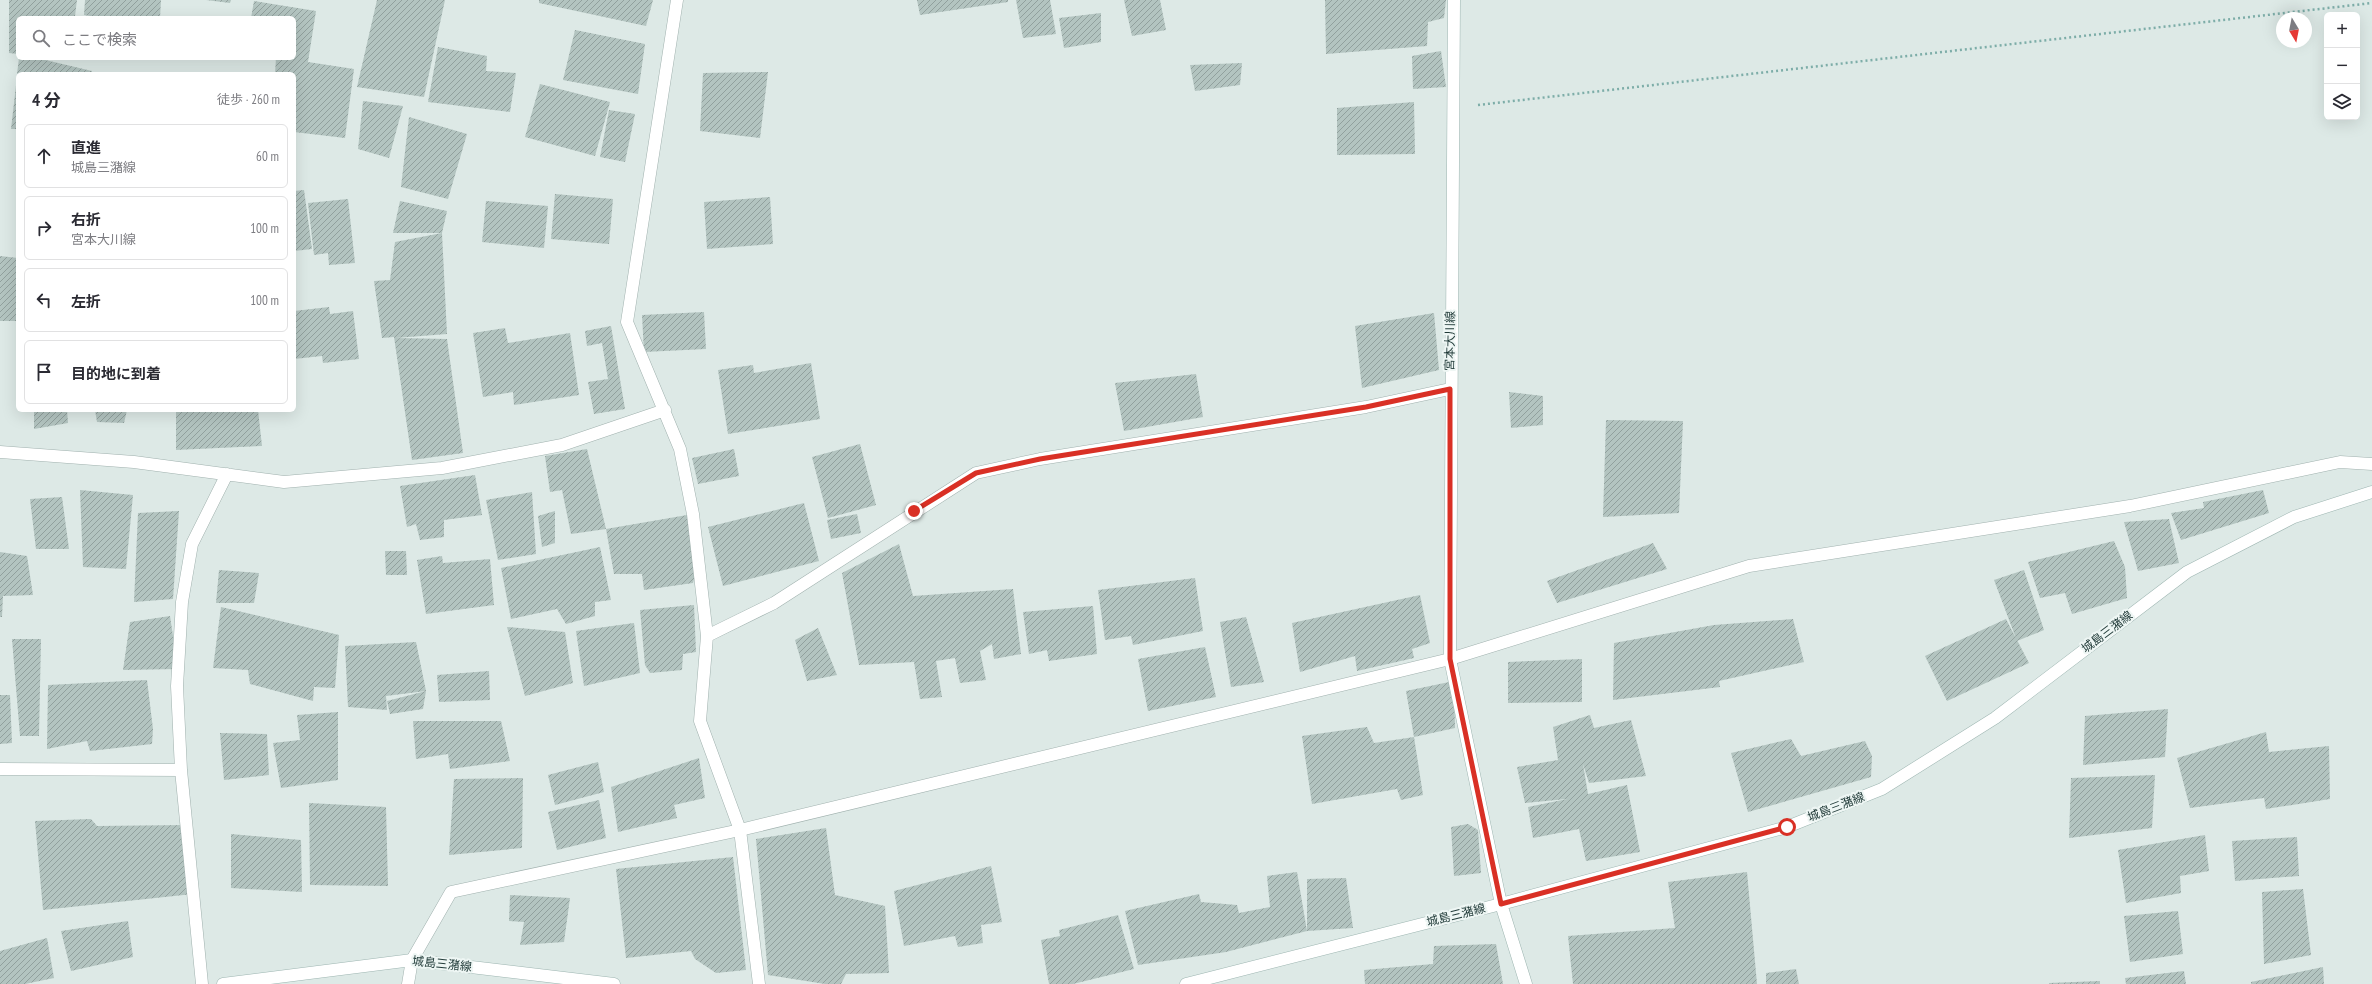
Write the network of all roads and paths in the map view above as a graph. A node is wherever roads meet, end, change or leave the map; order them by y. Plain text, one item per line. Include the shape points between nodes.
1 (677, 0) edge
2 (1454, 0) edge
3 (2372, 3) edge
4 (1454, 108) junction
5 (1450, 389) junction
6 (665, 410) junction
7 (0, 452) edge
8 (2372, 464) edge
9 (227, 474) junction
10 (2372, 492) edge
11 (707, 636) junction
12 (1450, 659) junction
13 (0, 769) edge
14 (181, 770) junction
15 (740, 830) junction
16 (1501, 904) junction
17 (412, 960) junction
18 (202, 984) edge
19 (223, 984) edge
20 (408, 984) edge
21 (614, 984) edge
22 (759, 984) edge
23 (1186, 984) edge
24 (1526, 984) edge

1 - 6 street via 627,322
2 - 4 street, 宮本大川線
3 - 4 path
4 - 5 street, 宮本大川線
5 - 11 street via 1366,407 1040,459 976,473 774,603
5 - 12 street, 宮本大川線
6 - 9 street via 562,446 442,468 284,482
6 - 11 street via 680,449 693,514
7 - 9 street via 134,462
8 - 12 street via 2340,462 2130,506 1749,566
9 - 14 street via 192,544 182,602 176,686
10 - 16 street, 城島三潴線 via 2294,517 2187,572 1995,718 1882,789 1787,827
11 - 15 street via 700,721
12 - 15 street
12 - 16 street, 宮本大川線
13 - 14 street
14 - 18 street
15 - 17 street via 451,892
15 - 22 street
16 - 23 street, 城島三潴線
16 - 24 street, 宮本大川線
17 - 19 street, 城島三潴線
17 - 20 street
17 - 21 street, 城島三潴線

